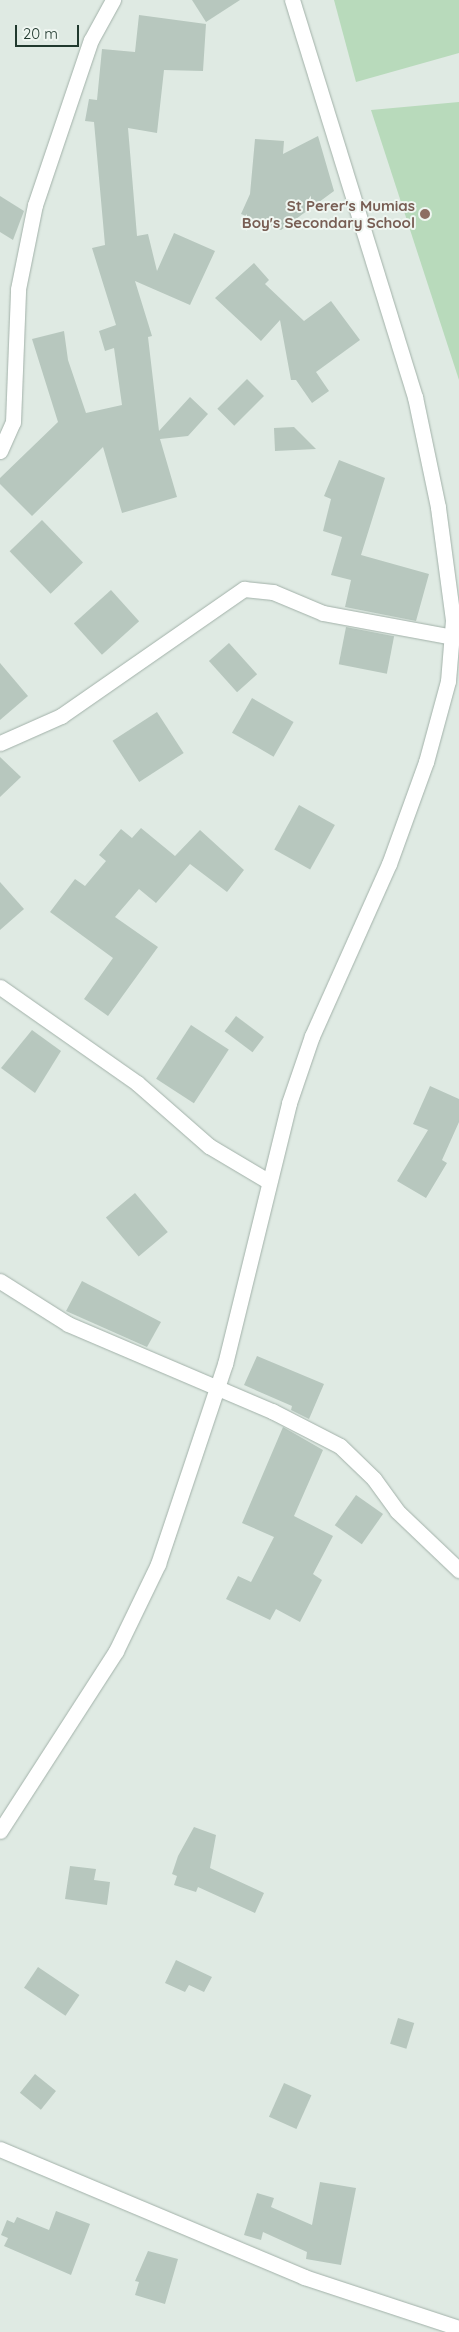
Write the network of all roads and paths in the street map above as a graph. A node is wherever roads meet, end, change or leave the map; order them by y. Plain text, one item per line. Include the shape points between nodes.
1 (113, 0) edge
2 (292, 0) edge
3 (0, 451) edge
4 (452, 637) junction
5 (453, 681) edge
6 (0, 743) edge
7 (0, 987) edge
8 (268, 1181) junction
9 (0, 1282) edge
10 (218, 1386) junction
11 (459, 1570) edge
12 (0, 1831) edge
13 (0, 2149) edge
14 (459, 2328) edge

1 - 3 street via 91,40 35,205 18,289 14,422
2 - 4 street via 415,397 438,507
4 - 5 street
4 - 6 street via 323,613 273,592 244,589 67,712
5 - 8 street via 389,864 312,1036
7 - 8 street via 137,1083 209,1146
8 - 10 street
9 - 10 street via 68,1324 149,1362
10 - 11 street via 340,1446 374,1479 397,1511
10 - 12 street via 194,1467 133,1621
13 - 14 street via 304,2277

